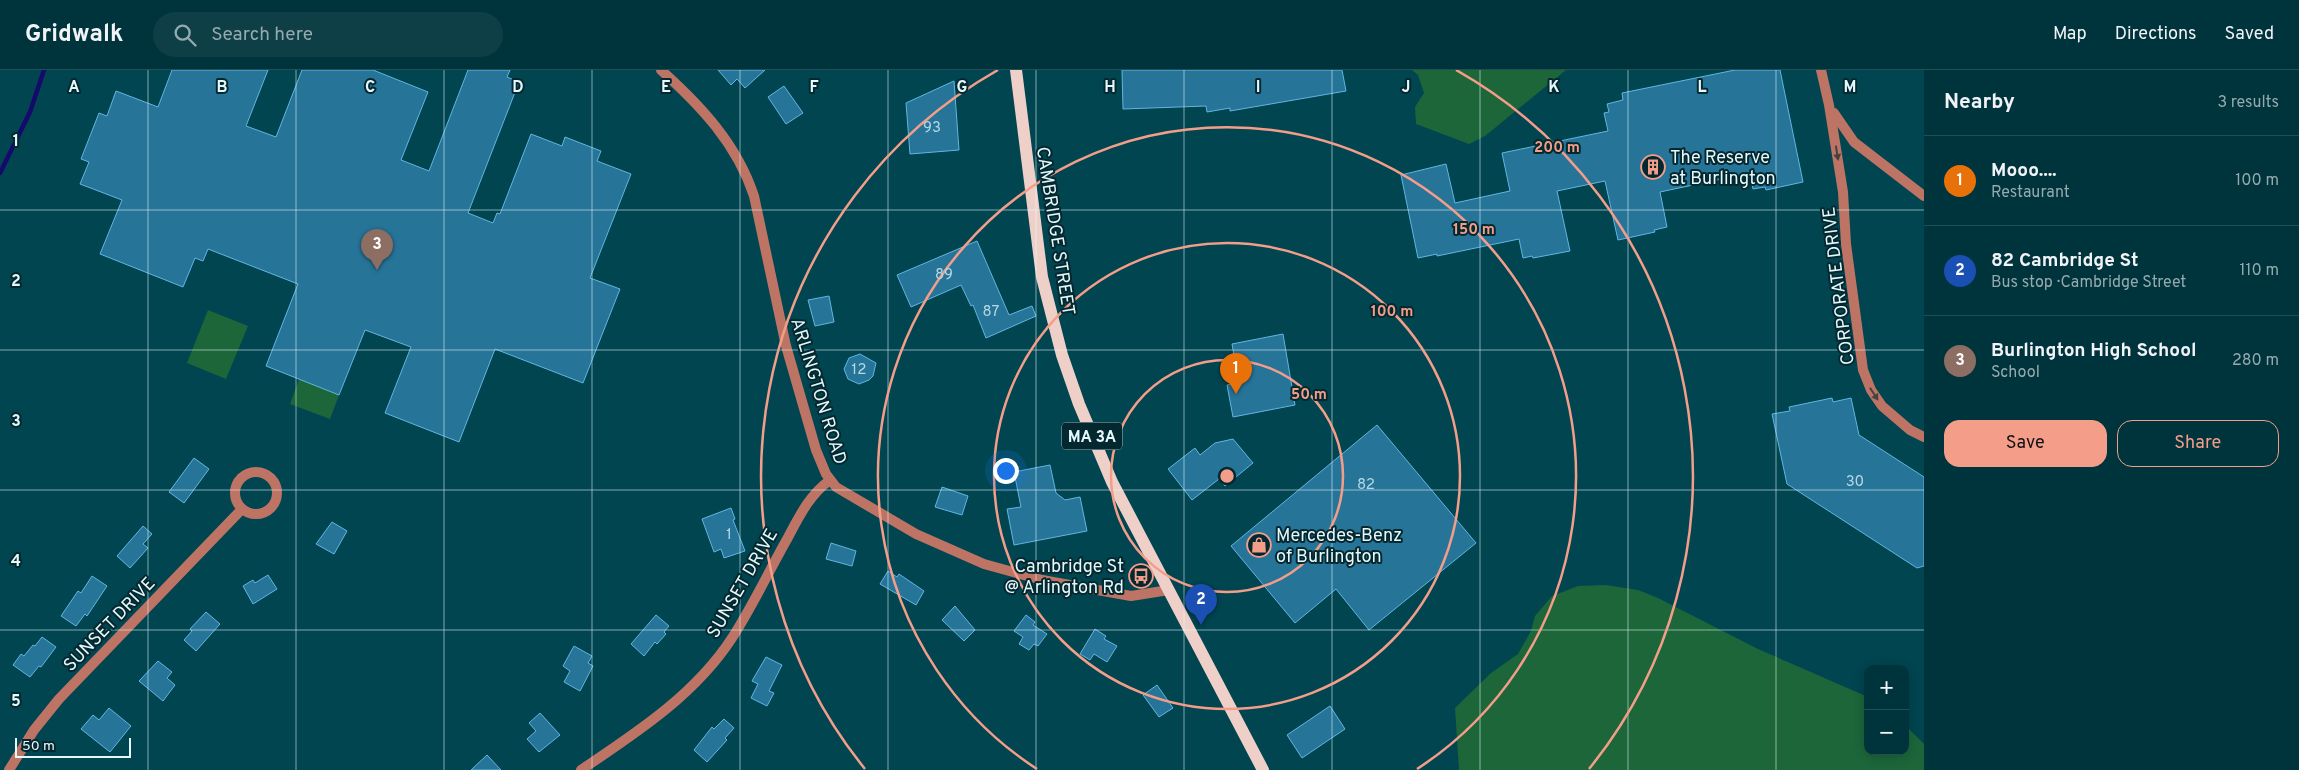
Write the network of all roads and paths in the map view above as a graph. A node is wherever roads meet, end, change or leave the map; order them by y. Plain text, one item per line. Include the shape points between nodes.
1 (661, 70) edge
2 (1016, 70) edge
3 (1821, 70) edge
4 (1829, 105) junction
5 (1924, 196) edge
6 (1924, 437) edge
7 (830, 480) junction
8 (242, 509) junction
9 (1169, 590) junction
10 (9, 770) edge
11 (581, 770) edge
12 (1263, 770) edge

1 - 7 street, ARLINGTON ROAD via 690,96 721,133 738,156 749,180 786,346 816,450
2 - 9 main road, CAMBRIDGE STREET / MA 3A via 1041,269 1062,355 1078,404 1108,474
3 - 4 street, CORPORATE DRIVE
4 - 5 street, CORPORATE DRIVE via 1854,142
4 -> 6 street, CORPORATE DRIVE via 1843,192 1846,244 1863,370 1882,406 1910,430
7 - 9 street, ARLINGTON ROAD via 842,491 916,534 984,564 1042,580 1128,596
7 - 11 street, SUNSET DRIVE via 820,487 804,508 737,630 714,662 662,713
8 - 8 street via 255,514 272,508 277,490 271,478 255,473 243,478 236,493
8 - 10 street, SUNSET DRIVE via 59,699 34,730
9 - 12 main road, CAMBRIDGE STREET / MA 3A

